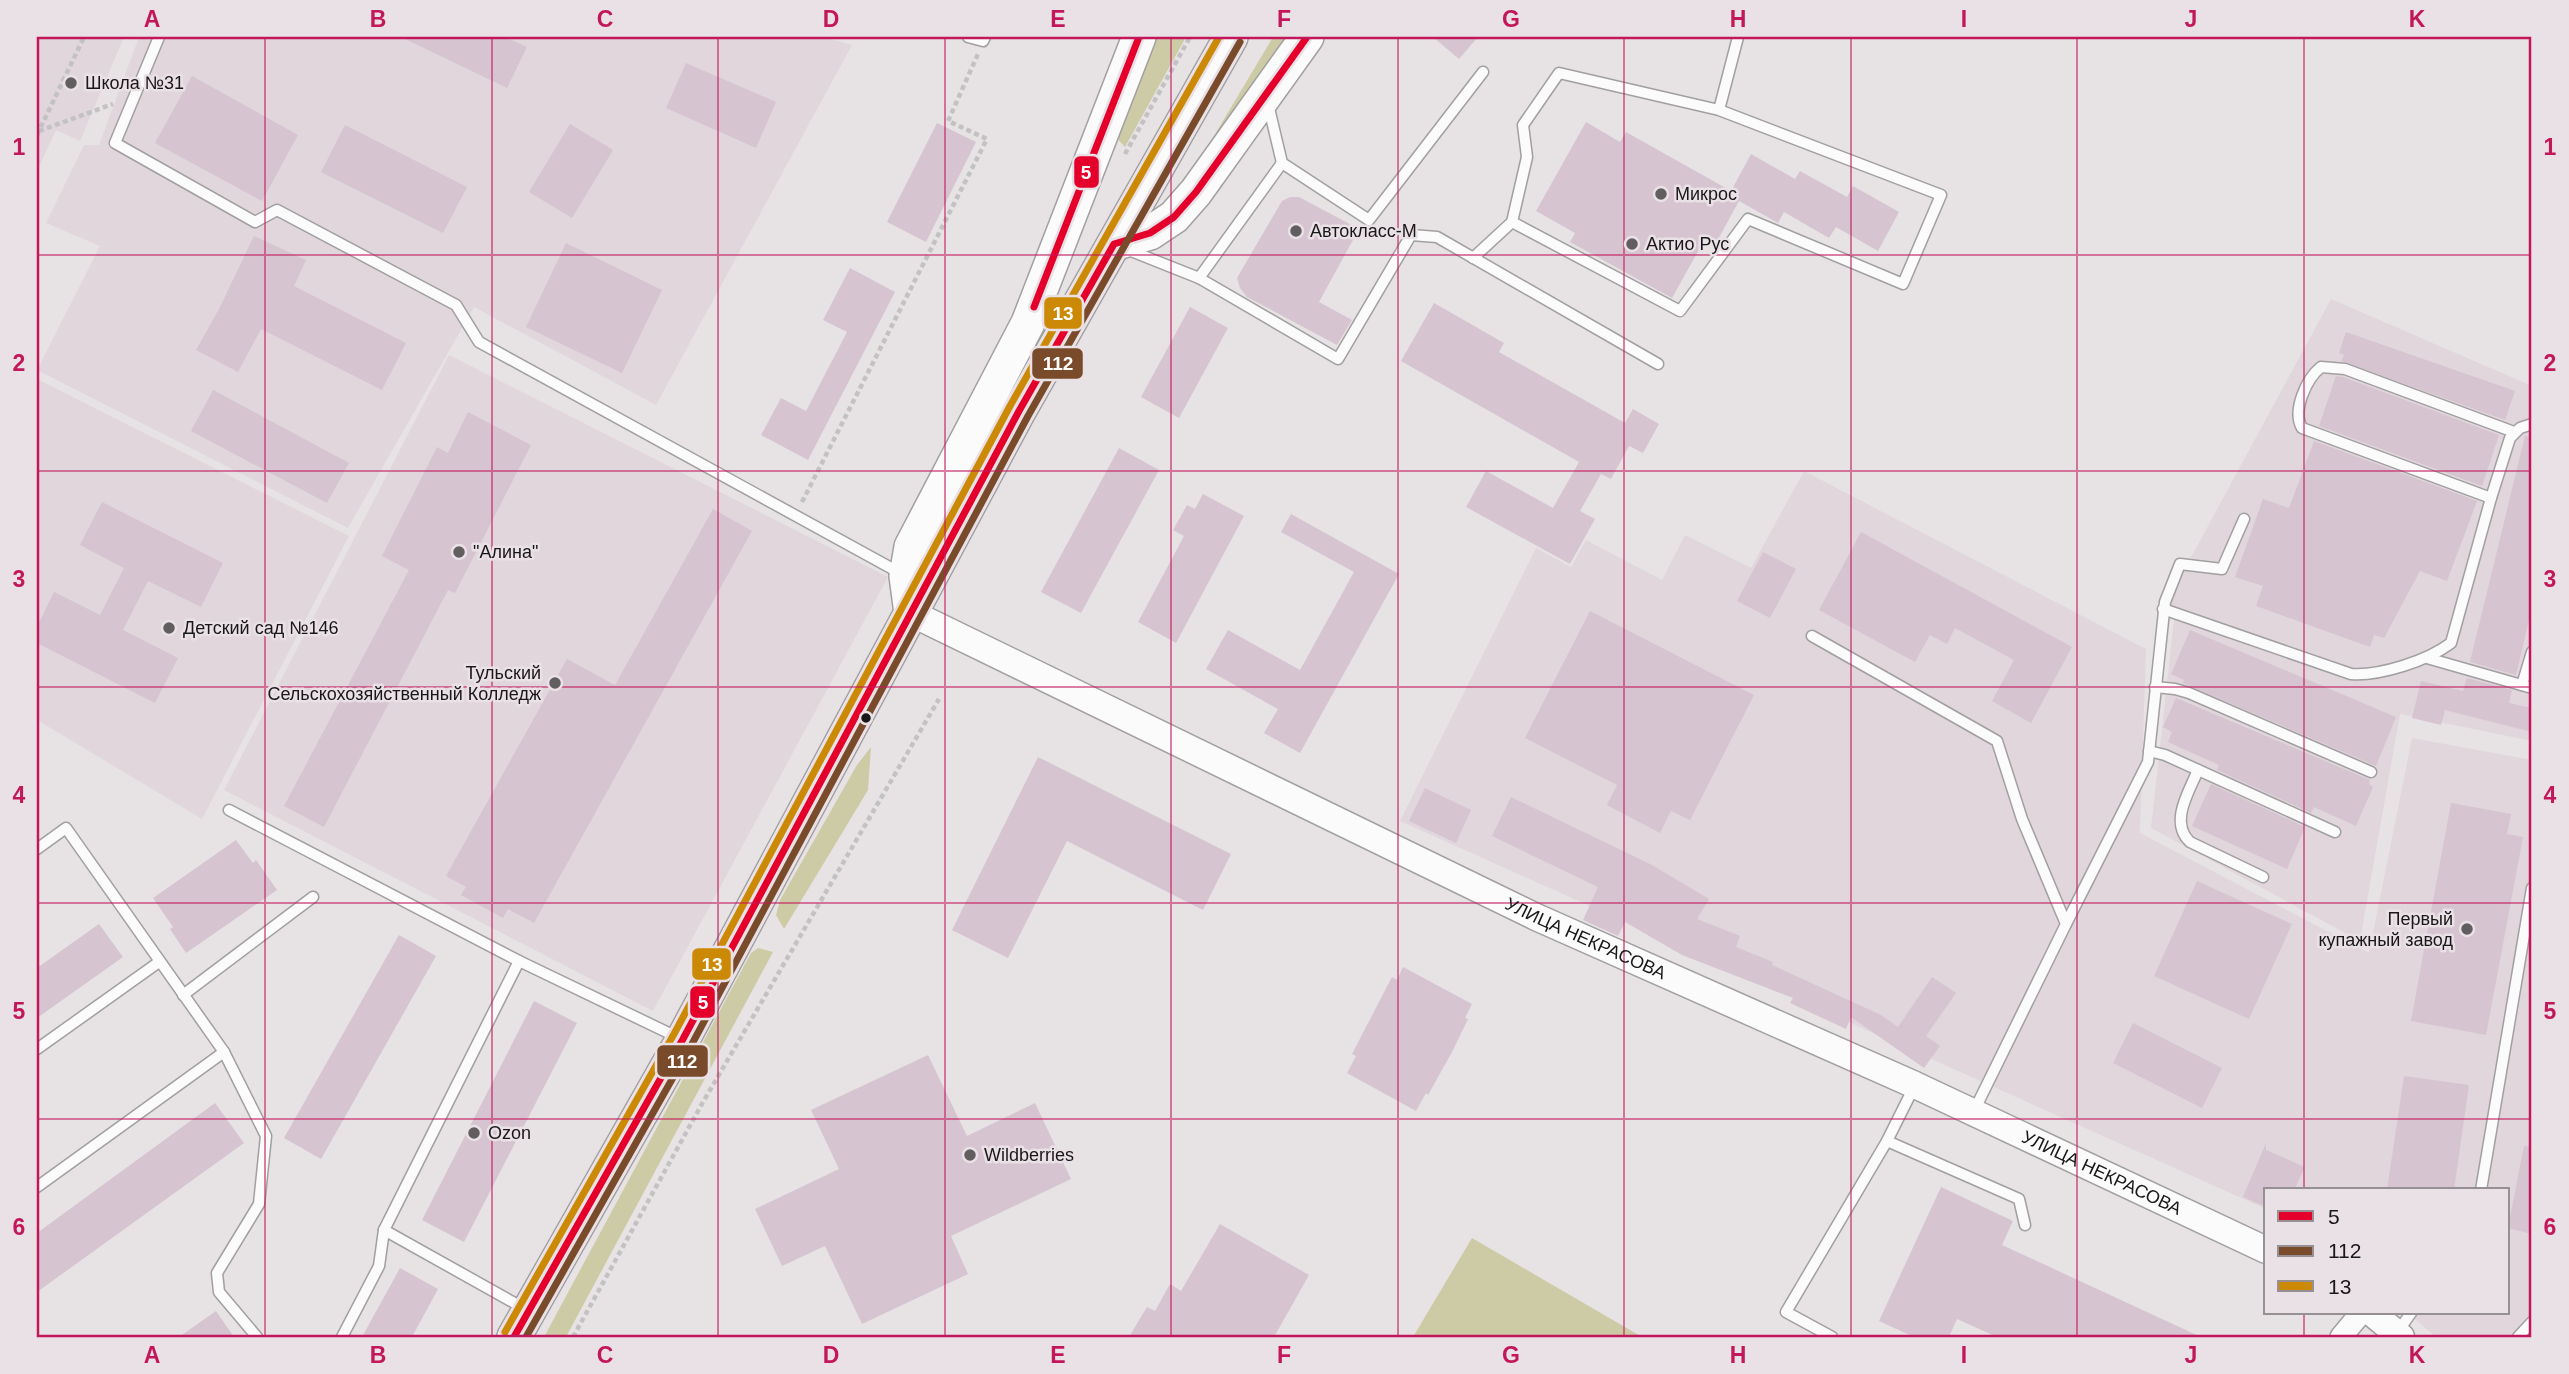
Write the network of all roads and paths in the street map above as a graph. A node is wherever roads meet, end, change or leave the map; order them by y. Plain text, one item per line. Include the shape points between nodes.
1 (84, 37) edge
2 (159, 37) edge
3 (968, 37) edge
4 (1139, 37) edge
5 (1190, 37) edge
6 (1231, 37) edge
7 (1307, 37) edge
8 (1738, 37) edge
9 (984, 39) edge
10 (1483, 72) dead end
11 (135, 96) junction
12 (1266, 96) junction
13 (1719, 110) junction
14 (38, 133) edge
15 (1124, 156) dead end
16 (1282, 163) junction
17 (1512, 222) junction
18 (1106, 257) junction
19 (1473, 258) junction
20 (1199, 278) junction
21 (1028, 323) junction
22 (1658, 364) dead end
23 (1019, 411) junction
24 (2532, 424) edge
25 (2514, 432) junction
26 (2491, 498) junction
27 (796, 516) junction
28 (2244, 519) dead end
29 (914, 592) junction
30 (2163, 609) junction
31 (1812, 636) dead end
32 (2532, 652) edge
33 (2427, 658) junction
34 (2155, 687) junction
35 (2527, 687) edge
36 (939, 699) dead end
37 (2149, 751) junction
38 (2198, 770) junction
39 (2371, 772) dead end
40 (229, 810) dead end
41 (2335, 832) dead end
42 (37, 849) edge
43 (2263, 877) dead end
44 (2532, 888) edge
45 (313, 897) dead end
46 (2066, 924) junction
47 (159, 961) junction
48 (519, 961) junction
49 (183, 995) junction
50 (683, 1039) junction
51 (37, 1049) edge
52 (224, 1052) junction
53 (1915, 1085) junction
54 (1974, 1113) junction
55 (1887, 1141) junction
56 (37, 1187) edge
57 (2481, 1188) edge
58 (2025, 1225) dead end
59 (384, 1230) junction
60 (2264, 1250) edge
61 (2360, 1314) edge
62 (2374, 1314) edge
63 (2532, 1322) edge
64 (522, 1324) edge
65 (2403, 1328) edge
66 (257, 1337) edge
67 (342, 1337) edge
68 (573, 1337) edge
69 (1832, 1337) edge
70 (2341, 1337) edge
71 (2518, 1337) edge

1 - 14 path
2 - 11 lane
3 - 9 lane
4 - 21 main road
5 - 15 path
6 - 18 main road
7 - 12 main road
8 - 13 lane
9 - 27 path via 948,121 987,139
10 - 16 lane via 1369,219
11 - 14 path
11 - 27 lane via 115,143 255,222 277,210 456,305 479,342
12 - 16 lane
12 - 18 main road via 1174,217
13 - 17 lane via 1559,73 1523,125 1527,157
13 - 17 lane via 1941,195 1903,284 1748,219 1680,311
16 - 20 lane
17 - 19 lane
18 - 20 lane
18 - 21 main road
18 - 23 main road
19 - 20 lane via 1437,237 1411,235 1338,359
19 - 22 lane
21 - 23 main road
21 - 29 main road via 911,547
23 - 29 main road
24 - 25 lane
25 - 26 lane
25 - 26 lane via 2333,366 2321,368 2308,382 2299,415 2302,428
26 - 33 lane via 2451,643
27 - 29 lane
28 - 30 lane via 2222,569 2180,564
29 - 50 main road
29 - 53 street, УЛИЦА НЕКРАСОВА via 1536,916
30 - 33 lane via 2351,674 2365,675
30 - 34 lane
31 - 46 lane via 1997,741 2022,819
32 - 35 lane
33 - 35 lane
34 - 37 lane
34 - 39 lane via 2189,694
36 - 68 path via 703,1102
37 - 38 lane
37 - 46 lane via 2148,762
38 - 41 lane
38 - 43 lane via 2180,814 2183,836
40 - 48 lane
42 - 47 lane via 66,828
44 - 57 lane
45 - 49 lane
46 - 54 lane
47 - 49 lane
47 - 51 lane
48 - 50 lane
48 - 59 lane
49 - 52 lane
50 - 64 main road
52 - 56 lane
52 - 66 lane via 266,1136 259,1205 217,1273 219,1292
53 - 54 street, УЛИЦА НЕКРАСОВА
53 - 55 lane
54 - 60 street, УЛИЦА НЕКРАСОВА
55 - 58 lane via 2018,1199
55 - 69 lane via 1786,1312
59 - 64 lane
59 - 67 lane via 379,1266
61 - 70 street
62 - 65 street
63 - 71 lane

